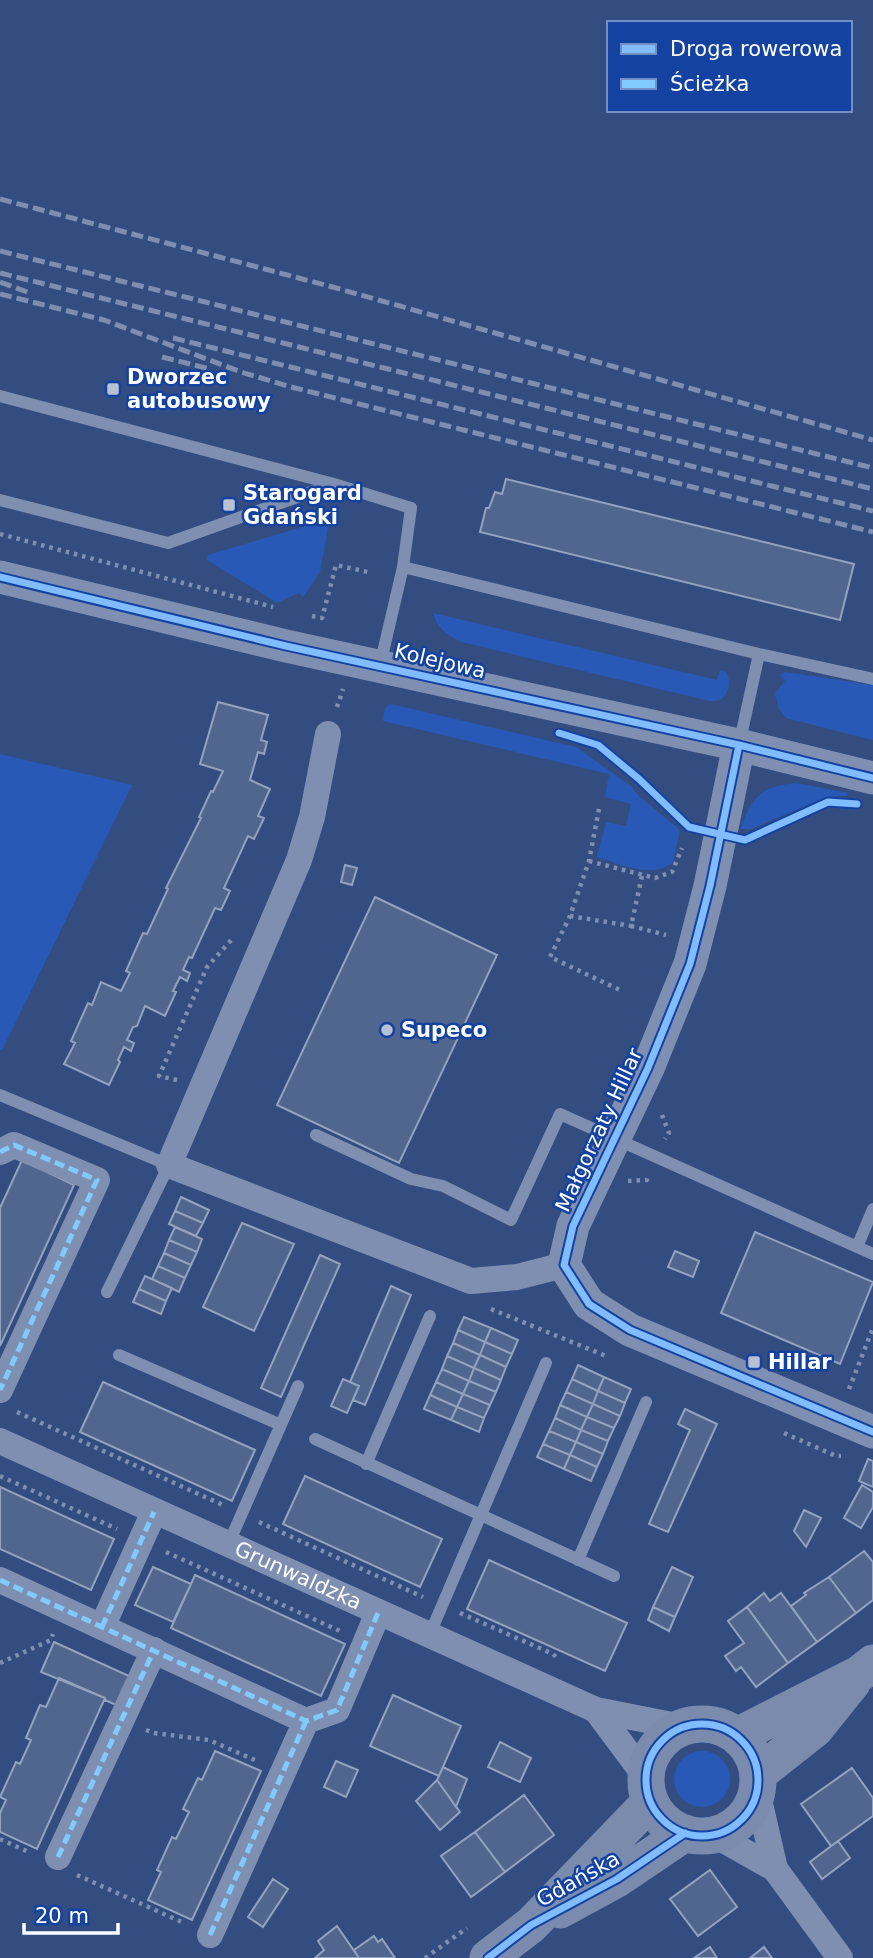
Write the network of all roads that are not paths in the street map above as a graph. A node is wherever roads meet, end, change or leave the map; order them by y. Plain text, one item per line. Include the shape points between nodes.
1 (0, 396) edge
2 (334, 484) junction
3 (0, 500) edge
4 (403, 567) junction
5 (0, 577) edge
6 (759, 654) junction
7 (380, 666) junction
8 (873, 679) edge
9 (328, 734) dead end
10 (739, 745) junction
11 (873, 778) edge
12 (0, 1095) edge
13 (316, 1135) dead end
14 (614, 1139) junction
15 (0, 1152) edge
16 (169, 1165) junction
17 (873, 1209) edge
18 (857, 1247) junction
19 (873, 1254) edge
20 (564, 1265) junction
21 (107, 1292) dead end
22 (430, 1316) dead end
23 (119, 1355) dead end
24 (546, 1363) dead end
25 (298, 1386) dead end
26 (0, 1390) edge
27 (646, 1402) dead end
28 (281, 1425) junction
29 (873, 1432) edge
30 (315, 1439) dead end
31 (0, 1441) edge
32 (366, 1464) junction
33 (154, 1512) junction
34 (480, 1516) junction
35 (228, 1545) junction
36 (578, 1560) junction
37 (614, 1576) dead end
38 (0, 1580) edge
39 (378, 1613) junction
40 (102, 1627) junction
41 (429, 1636) junction
42 (154, 1650) junction
43 (866, 1669) edge
44 (596, 1710) junction
45 (306, 1720) junction
46 (682, 1727) junction
47 (737, 1736) junction
48 (757, 1782) junction
49 (648, 1790) junction
50 (699, 1834) junction
51 (55, 1861) road end
52 (775, 1869) junction
53 (531, 1925) junction
54 (209, 1935) road end
55 (488, 1958) edge
56 (840, 1958) edge

1 - 2 lane
2 - 3 lane via 168,543
2 - 4 lane via 411,508
4 - 6 lane
4 - 7 lane
5 - 7 street, Kolejowa
6 - 8 lane
6 - 10 lane
7 - 10 street, Kolejowa
9 - 16 street via 299,859
10 - 11 street, Kolejowa
10 - 14 street, Małgorzaty Hillar via 690,964
12 - 16 lane
13 - 14 lane via 411,1179 443,1186 511,1220 560,1114
14 - 18 lane
14 - 20 street, Małgorzaty Hillar via 573,1226
15 - 26 street via 15,1145 97,1180
16 - 20 street via 471,1281 517,1277
16 - 21 lane
17 - 18 lane
18 - 19 lane
20 - 29 street via 589,1304 630,1330
22 - 32 lane
23 - 28 lane
24 - 34 lane
25 - 28 lane
27 - 36 lane
28 - 35 lane
30 - 32 lane
31 - 33 street, Grunwaldzka
32 - 34 lane
33 - 35 street, Grunwaldzka
33 - 40 street
34 - 36 lane
34 - 41 lane
35 - 39 street, Grunwaldzka
36 - 37 lane
38 - 40 street
39 - 41 street, Grunwaldzka
39 - 45 street via 337,1710
40 - 42 street
41 - 44 street, Grunwaldzka
42 - 45 street
42 - 51 street
43 - 47 main road
43 - 48 main road via 815,1729
44 - 46 street, Grunwaldzka
44 - 49 street, Grunwaldzka
45 - 54 street
46 - 47 main road via 720,1726
46 - 49 main road via 656,1747 649,1761
47 - 48 main road via 751,1753
48 - 50 main road via 751,1806 741,1819 728,1829
48 - 52 street
49 - 50 main road via 664,1821
49 - 53 main road, Gdańska
50 - 52 street
50 - 53 main road, Gdańska
52 - 56 street
53 - 55 main road, Gdańska

